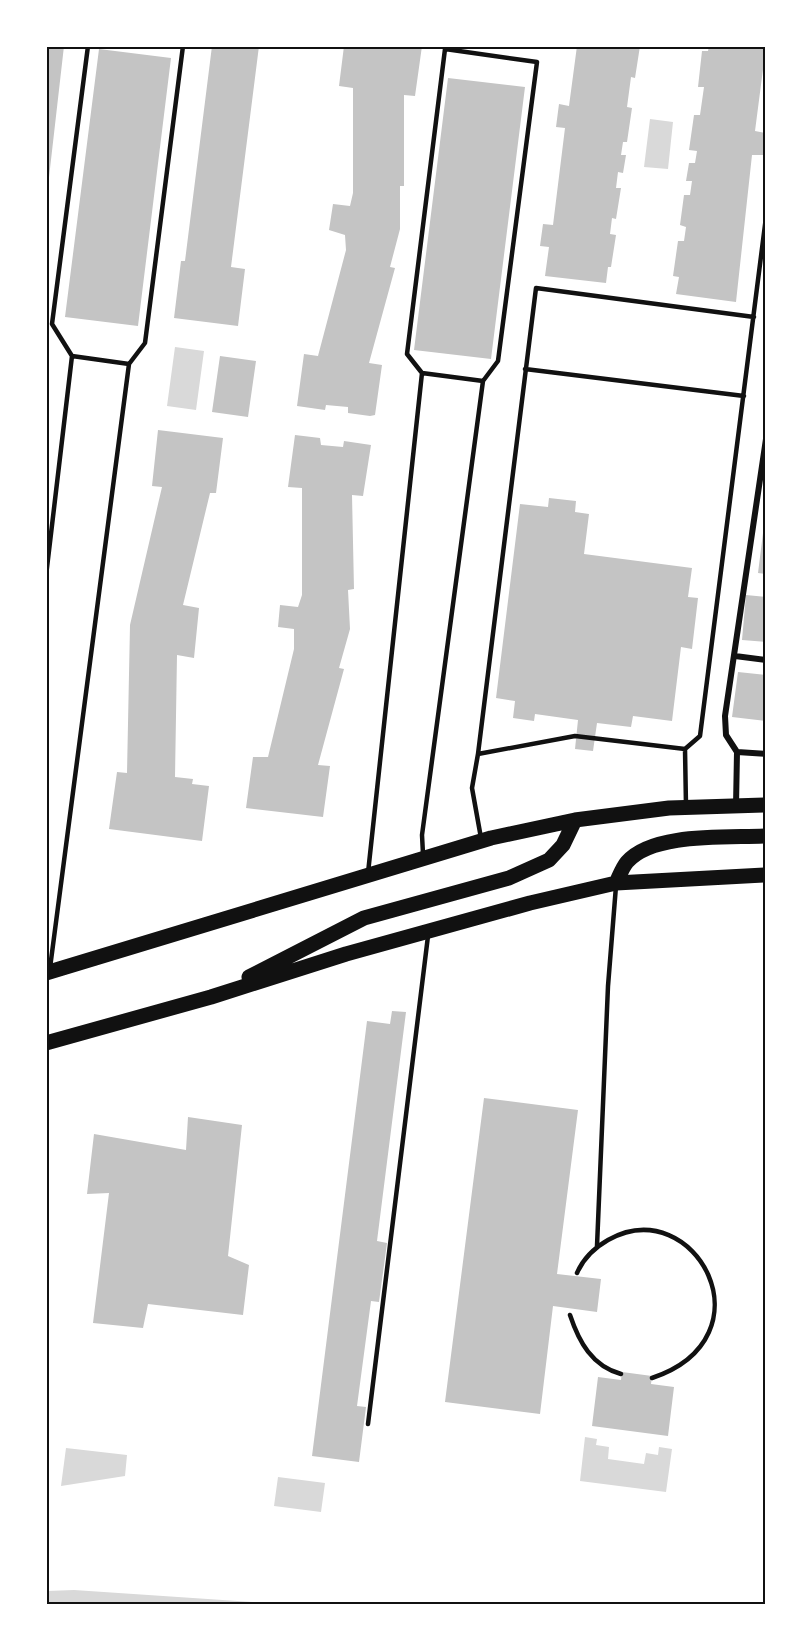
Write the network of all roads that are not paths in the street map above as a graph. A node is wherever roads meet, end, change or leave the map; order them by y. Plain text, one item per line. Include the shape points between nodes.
1 (88, 46) edge
2 (183, 46) edge
3 (765, 217) edge
4 (754, 317) junction
5 (72, 356) junction
6 (129, 364) junction
7 (525, 369) junction
8 (422, 373) junction
9 (483, 381) junction
10 (744, 396) junction
11 (765, 438) edge
12 (46, 576) edge
13 (735, 656) junction
14 (765, 660) edge
15 (685, 749) junction
16 (737, 752) junction
17 (478, 754) junction
18 (765, 754) edge
19 (765, 805) edge
20 (736, 806) junction
21 (686, 807) junction
22 (575, 820) junction
23 (765, 836) edge
24 (481, 841) junction
25 (423, 858) junction
26 (368, 875) junction
27 (765, 875) edge
28 (616, 883) junction
29 (428, 930) junction
30 (48, 973) edge
31 (212, 997) junction
32 (46, 1043) edge
33 (597, 1246) junction
34 (577, 1273) dead end
35 (570, 1315) dead end
36 (621, 1374) dead end
37 (652, 1378) dead end
38 (368, 1424) dead end

1 - 5 lane via 52,324
2 - 6 lane via 145,342
3 - 4 lane
4 - 7 lane via 536,288
4 - 10 lane
5 - 6 lane
5 - 12 lane
6 - 30 lane
7 - 10 lane
7 - 17 lane
8 - 9 lane
8 - 9 lane via 407,354 446,49 537,62 498,361
8 - 26 lane
9 - 25 lane via 422,835
10 - 15 lane via 700,736
11 - 13 street
13 - 14 street
13 - 16 street via 725,716 726,735
15 - 17 lane via 575,736
15 - 21 lane
16 - 18 street
16 - 20 street
17 - 24 lane via 472,788
19 - 20 main road
20 - 21 main road
21 - 22 main road
22 - 24 main road
22 - 31 main road via 563,844 549,860 510,878 364,918
23 - 28 main road via 690,839 658,845 626,863
24 - 25 main road
25 - 26 main road
26 - 30 main road
27 - 28 main road
28 - 29 main road
28 - 33 lane
29 - 31 main road
29 - 38 lane
31 - 32 main road
33 - 34 lane
33 - 37 lane via 617,1235 639,1230 662,1233 683,1243 699,1258 711,1278 716,1300 713,1323 704,1344 687,1363
35 - 36 lane via 578,1339 593,1359

